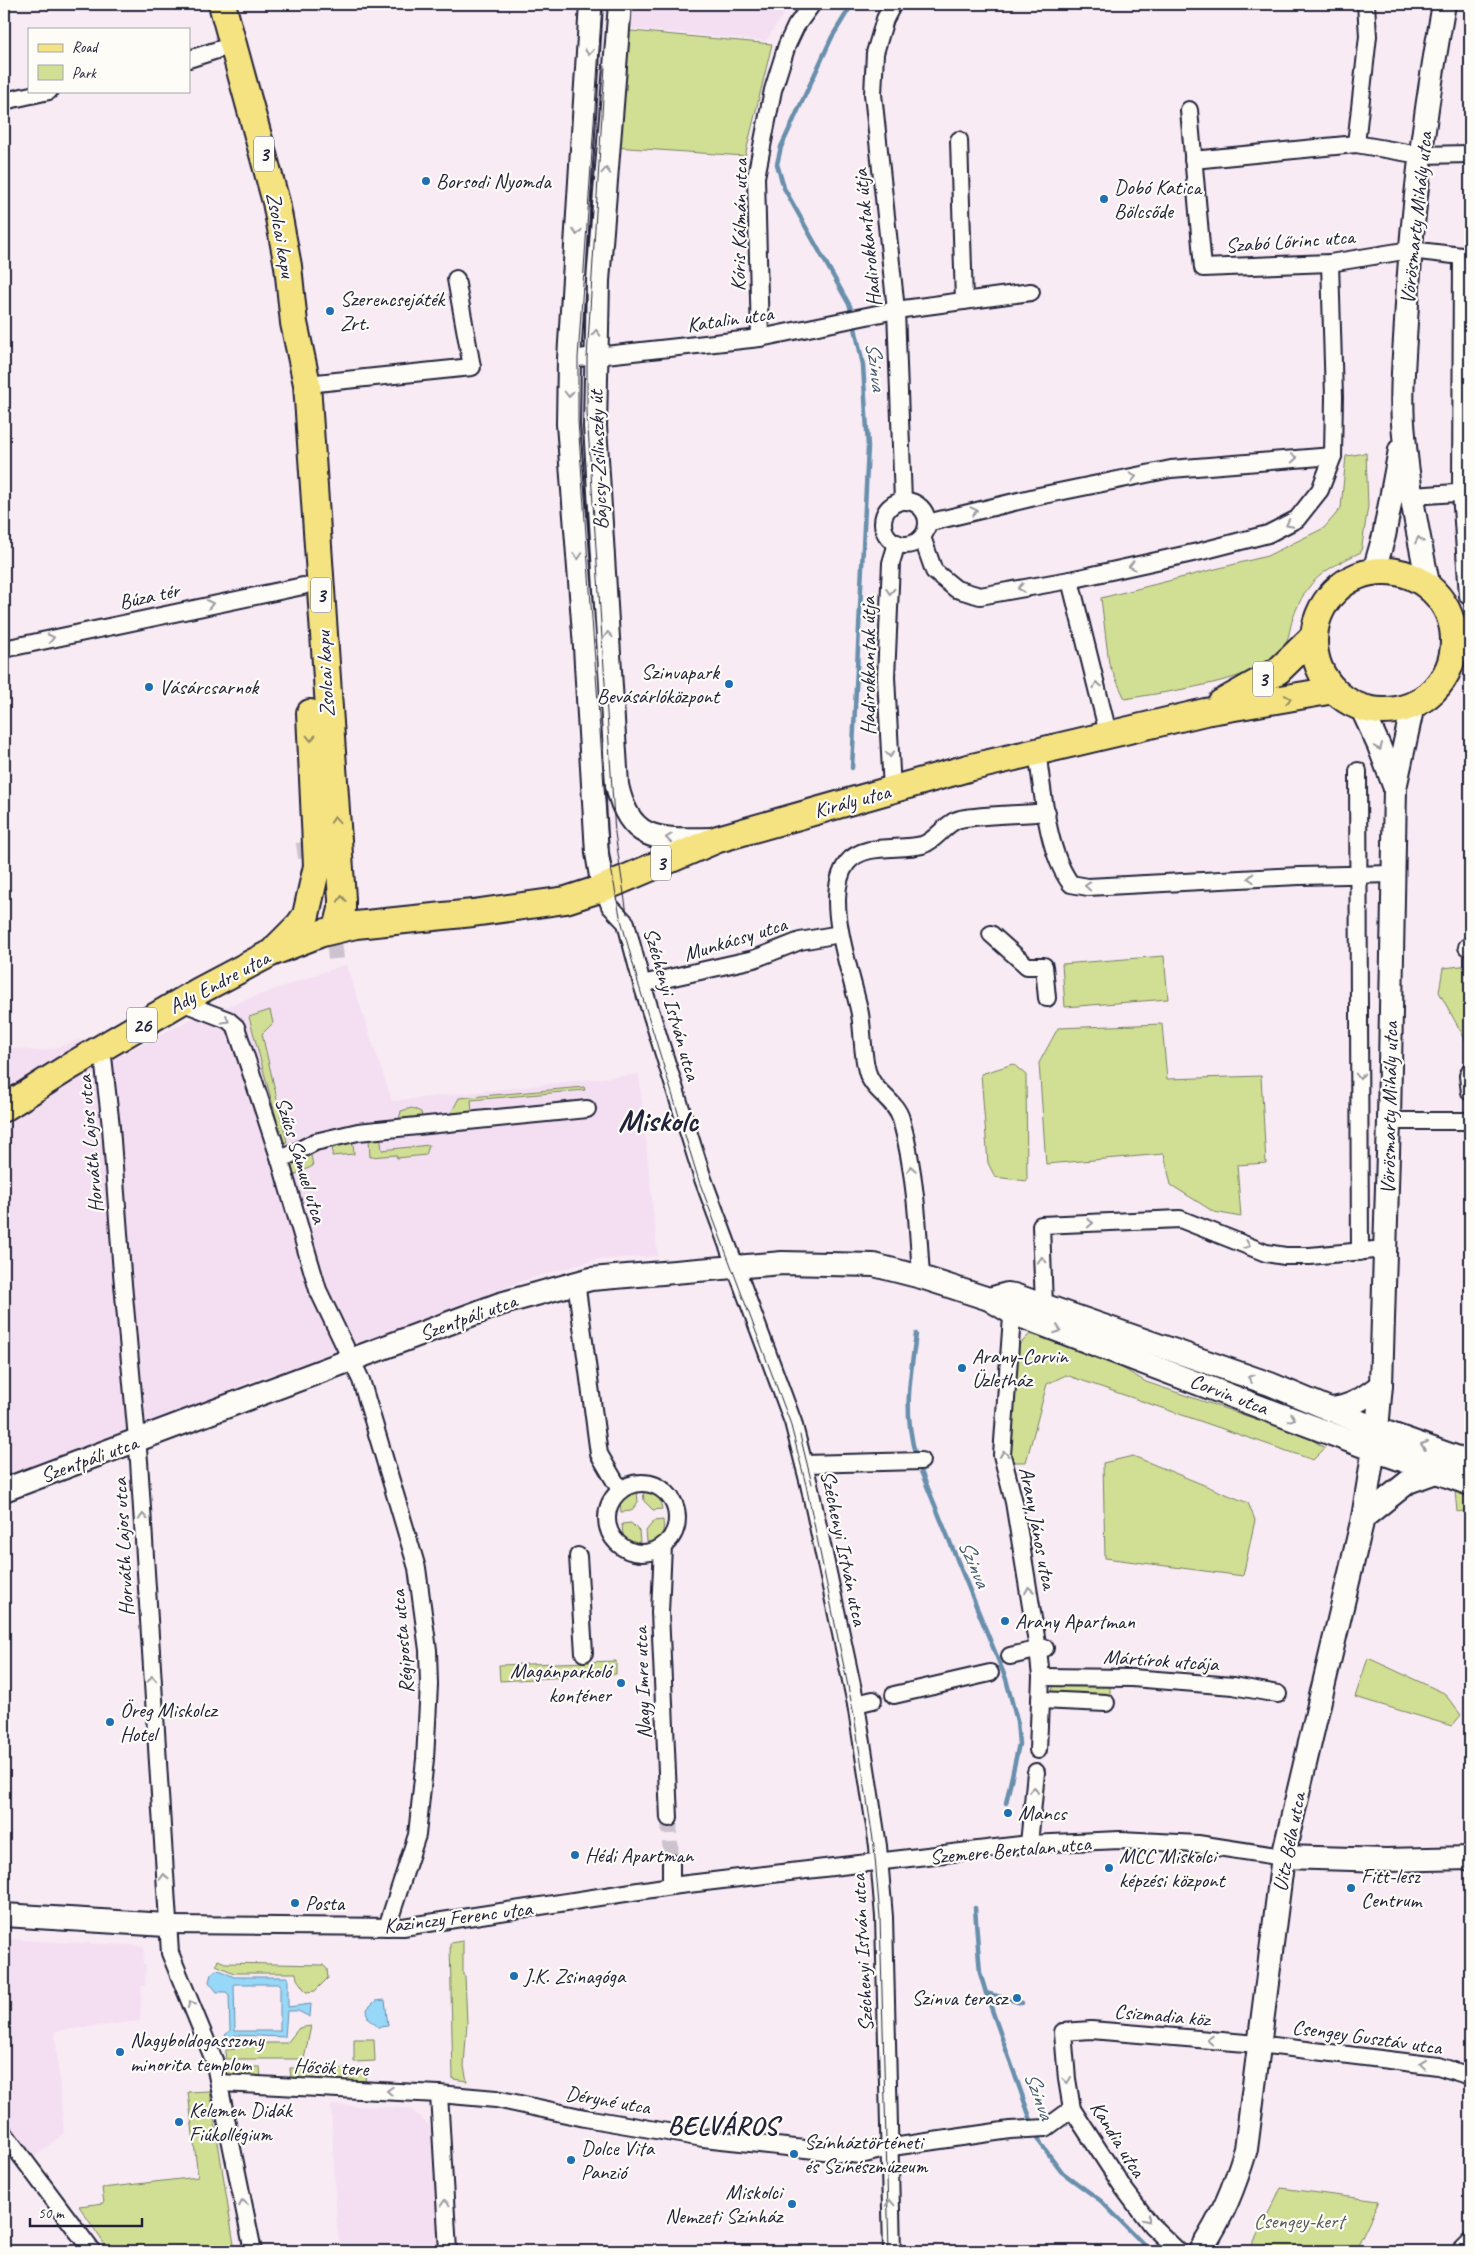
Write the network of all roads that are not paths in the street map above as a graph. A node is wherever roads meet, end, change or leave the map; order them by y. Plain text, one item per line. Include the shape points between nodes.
1 (222, 4) edge
2 (591, 4) edge
3 (620, 4) edge
4 (812, 4) edge
5 (893, 4) edge
6 (1366, 4) edge
7 (1444, 4) edge
8 (234, 45) junction
9 (190, 59) edge
10 (44, 92) edge
11 (4, 101) edge
12 (1189, 110) dead end
13 (959, 140) dead end
14 (1356, 144) junction
15 (1420, 154) junction
16 (1470, 154) edge
17 (1193, 160) junction
18 (1410, 250) junction
19 (1330, 263) junction
20 (456, 279) dead end
21 (1031, 292) dead end
22 (964, 301) junction
23 (896, 310) junction
24 (294, 323) junction
25 (760, 338) junction
26 (595, 357) junction
27 (569, 359) junction
28 (307, 384) junction
29 (1404, 434) junction
30 (1333, 456) junction
31 (1466, 492) edge
32 (1413, 496) junction
33 (903, 501) junction
34 (924, 530) junction
35 (897, 543) junction
36 (1374, 571) junction
37 (1070, 580) junction
38 (303, 586) junction
39 (1430, 588) junction
40 (1470, 595) edge
41 (1314, 636) junction
42 (1462, 637) edge
43 (4, 649) edge
44 (1470, 667) edge
45 (1444, 677) junction
46 (1334, 690) junction
47 (1413, 705) junction
48 (1361, 707) junction
49 (1205, 712) junction
50 (1108, 733) junction
51 (1037, 751) junction
52 (1358, 771) dead end
53 (1395, 788) junction
54 (892, 790) junction
55 (1047, 812) junction
56 (718, 839) junction
57 (316, 866) junction
58 (1359, 874) junction
59 (1394, 874) junction
60 (603, 888) junction
61 (299, 925) junction
62 (337, 929) junction
63 (840, 934) junction
64 (990, 934) dead end
65 (271, 953) junction
66 (642, 984) junction
67 (1047, 998) dead end
68 (181, 1002) junction
69 (102, 1048) junction
70 (1470, 1072) edge
71 (1470, 1092) edge
72 (4, 1108) edge
73 (587, 1109) dead end
74 (1389, 1121) junction
75 (1470, 1121) edge
76 (280, 1160) junction
77 (1385, 1249) junction
78 (1360, 1252) junction
79 (735, 1266) junction
80 (921, 1277) junction
81 (576, 1281) junction
82 (954, 1287) joint
83 (1013, 1304) junction
84 (1044, 1306) junction
85 (352, 1359) junction
86 (1381, 1385) junction
87 (1328, 1409) junction
88 (1343, 1438) junction
89 (1376, 1439) junction
90 (138, 1451) junction
91 (921, 1461) dead end
92 (1470, 1462) edge
93 (804, 1464) junction
94 (1436, 1472) junction
95 (1470, 1484) edge
96 (4, 1490) edge
97 (620, 1490) junction
98 (1363, 1518) junction
99 (662, 1546) junction
100 (578, 1556) dead end
101 (1041, 1648) junction
102 (584, 1653) dead end
103 (1010, 1656) dead end
104 (990, 1673) dead end
105 (1041, 1677) junction
106 (1278, 1694) dead end
107 (894, 1695) dead end
108 (873, 1700) dead end
109 (1040, 1700) junction
110 (1106, 1702) dead end
111 (856, 1704) junction
112 (1038, 1750) dead end
113 (1036, 1772) dead end
114 (669, 1818) tunnel mouth
115 (1029, 1844) junction
116 (1283, 1857) junction
117 (1470, 1858) edge
118 (671, 1862) tunnel mouth
119 (879, 1863) junction
120 (671, 1886) junction
121 (4, 1915) edge
122 (166, 1925) junction
123 (386, 1927) junction
124 (1063, 2032) joint
125 (1258, 2044) junction
126 (1470, 2076) edge
127 (220, 2083) junction
128 (439, 2094) junction
129 (1072, 2109) junction
130 (4, 2133) edge
131 (888, 2148) junction
132 (1470, 2241) edge
133 (92, 2251) edge
134 (253, 2251) edge
135 (448, 2251) edge
136 (892, 2251) edge
137 (1178, 2251) edge
138 (1200, 2251) edge
139 (1460, 2251) edge

1 - 8 main road, Zsolcai kapu / 3
2 -> 27 street, Bajcsy-Zsilinszky út
26 -> 3 street, Bajcsy-Zsilinszky út
4 - 25 street, Kóris Kálmán utca via 787,45 773,90 756,177
5 - 23 street, Hadirokkantak útja via 885,19 876,53 874,94
6 - 14 street via 1368,36
7 - 15 street, Vörösmarty Mihály utca
8 - 9 street
8 - 24 main road, Zsolcai kapu / 3 via 276,202
10 - 11 street
12 - 17 street
13 - 22 street
14 - 15 street
14 - 17 street
15 - 16 street
15 - 18 street, Vörösmarty Mihály utca
17 - 19 street, Szabó Lőrinc utca via 1203,268
18 - 19 street, Szabó Lőrinc utca
18 - 29 street, Vörösmarty Mihály utca
18 - 31 street, Szabó Lőrinc utca via 1462,256
19 - 30 street
20 - 28 street via 472,367
21 - 22 street
22 - 23 street
23 - 25 street, Katalin utca
23 - 33 street, Hadirokkantak útja
24 - 28 main road, Zsolcai kapu / 3
24 - 38 main road, Zsolcai kapu / 3 via 291,384
25 - 26 street, Katalin utca
26 - 27 street, Katalin utca
56 -> 26 street, Bajcsy-Zsilinszky út via 675,839 645,832 626,815 621,801 617,785 595,426
27 -> 60 street, Bajcsy-Zsilinszky út via 568,424 585,646 596,854
62 -> 28 main road, Zsolcai kapu / 3 via 342,899
29 - 32 street, Vörösmarty Mihály utca
29 - 36 street, Vörösmarty Mihály utca
34 -> 30 street via 1039,496 1171,469
30 -> 37 street via 1320,490 1298,519 1268,534
31 - 32 street
31 - 40 street
39 -> 32 street, Vörösmarty Mihály utca
33 - 34 street via 919,506 925,514
33 - 35 street via 893,505 883,518 887,535
34 - 35 street via 910,544
37 -> 34 street via 980,596 956,589 934,570
35 -> 54 street, Hadirokkantak útja via 891,563 886,678
36 - 39 main road via 1404,574
36 - 41 main road via 1344,583 1332,593 1323,606
50 -> 37 street
43 -> 38 street, Búza tér
38 -> 57 main road, Zsolcai kapu / 3
39 - 42 main road
41 - 46 main road via 1320,671
41 - 49 main road, Király utca / 3 via 1278,671
42 - 45 main road
44 - 45 main road
45 - 47 main road
46 - 48 main road
49 -> 46 main road, Király utca / 3
47 - 48 main road via 1387,711
47 - 53 street, Vörösmarty Mihály utca
48 -> 53 street, Vörösmarty Mihály utca
49 - 50 main road, Király utca / 3
50 - 51 main road, Király utca / 3
51 - 54 main road, Király utca / 3
51 - 55 street
52 - 58 street
53 - 59 street, Vörösmarty Mihály utca
54 - 56 main road, Király utca / 3
58 -> 55 street via 1088,887 1071,884 1060,866
55 - 63 street via 957,819 924,844 859,852 847,863 841,876 838,896
56 - 60 main road, Király utca / 3
57 - 61 main road via 310,902
57 - 62 main road, 3 via 321,906
58 - 59 street
58 -> 78 street
59 - 74 street, Vörösmarty Mihály utca
60 - 62 main road, Ady Endre utca / 3 via 549,903
60 - 66 street, Széchenyi István utca via 610,906 626,923
61 - 62 main road, Ady Endre utca via 316,924
61 - 65 main road
62 - 65 main road, Ady Endre utca / 26
63 - 66 street, Munkácsy utca via 800,941 754,960
80 -> 63 street via 909,1154 900,1117 892,1101 877,1089 867,1072 859,1013
64 - 67 street via 1027,966 1044,966
65 - 68 main road, Ady Endre utca / 26
66 - 79 street, Széchenyi István utca via 702,1179
68 - 69 main road, Ady Endre utca / 26
68 -> 76 street, Szűcs Sámuel utca via 236,1026
69 - 72 main road, Ady Endre utca / 26
69 - 90 street, Horváth Lajos utca via 112,1128
70 - 71 street
73 - 76 street via 358,1132 315,1142
74 - 75 street
74 - 77 street, Vörösmarty Mihály utca
76 - 85 street, Szűcs Sámuel utca via 318,1290
77 - 78 street
77 - 86 street, Vörösmarty Mihály utca
84 -> 78 street via 1041,1225 1180,1220 1276,1254 1310,1256
79 - 80 street, Szentpáli utca via 874,1265
79 - 81 street, Szentpáli utca
79 - 93 street, Széchenyi István utca via 782,1387
80 - 82 street, Szentpáli utca
81 - 85 street, Szentpáli utca via 500,1304
81 - 97 street via 598,1454
82 - 83 street, Corvin utca
83 - 84 street, Corvin utca
83 -> 88 street, Corvin utca
101 -> 83 street, Arany János utca via 1002,1455
87 -> 84 street, Corvin utca via 1270,1384
85 - 90 street, Szentpáli utca
85 - 123 street, Régiposta utca via 418,1568 428,1650 425,1759 417,1835
86 - 87 street via 1364,1399 1343,1408
86 - 89 street, Vörösmarty Mihály utca
87 - 89 street, Corvin utca
88 - 89 street, Corvin utca
88 - 98 street via 1359,1466
92 -> 89 street, Corvin utca
89 - 94 street, Corvin utca
89 - 98 street, Uitz Béla utca
90 - 96 street, Szentpáli utca
122 -> 90 street, Horváth Lajos utca
91 - 93 street
93 - 111 street, Széchenyi István utca
94 - 95 street, Corvin utca
94 - 98 street via 1408,1482
97 - 99 street via 608,1509 607,1520 615,1541 633,1552 653,1551
97 - 99 street via 628,1485 644,1483 667,1492 673,1501 677,1521 674,1531
98 - 116 street, Uitz Béla utca
99 - 114 street, Nagy Imre utca via 660,1612
100 - 102 street
101 - 103 street
101 - 105 street, Arany János utca
104 - 107 street
105 - 106 street, Mártírok utcája via 1132,1678 1233,1686
105 - 109 street, Arany János utca
108 - 111 street
109 - 110 street
109 - 112 street, Arany János utca
111 - 119 street, Széchenyi István utca
115 -> 113 street
115 - 116 street, Szemere Bertalan utca via 1120,1840 1188,1843
115 - 119 street, Szemere Bertalan utca
116 - 117 street, Szemere Bertalan utca
116 - 125 street, Uitz Béla utca
118 - 120 street
119 - 120 street, Kazinczy Ferenc utca
119 - 131 street, Széchenyi István utca via 884,1917
120 - 123 street, Kazinczy Ferenc utca
121 - 122 street, Kazinczy Ferenc utca
122 - 123 street, Kazinczy Ferenc utca
127 -> 122 street, Horváth Lajos utca via 214,2060 170,1953
125 -> 124 street, Csizmadia köz via 1091,2030
124 -> 129 street, Kandia utca
126 -> 125 street, Csengey Gusztáv utca via 1438,2066
125 - 138 street, Uitz Béla utca via 1246,2149 1232,2194
128 -> 127 street, Hősök tere
134 -> 127 street, Horváth Lajos utca
128 - 131 street, Déryné utca via 496,2099 703,2138 861,2155
135 -> 128 street
129 - 131 street, Déryné utca via 1046,2128 1010,2130
129 -> 137 street, Kandia utca via 1124,2189 1151,2225
130 - 133 street
136 -> 131 street, Széchenyi István utca
132 - 139 street

